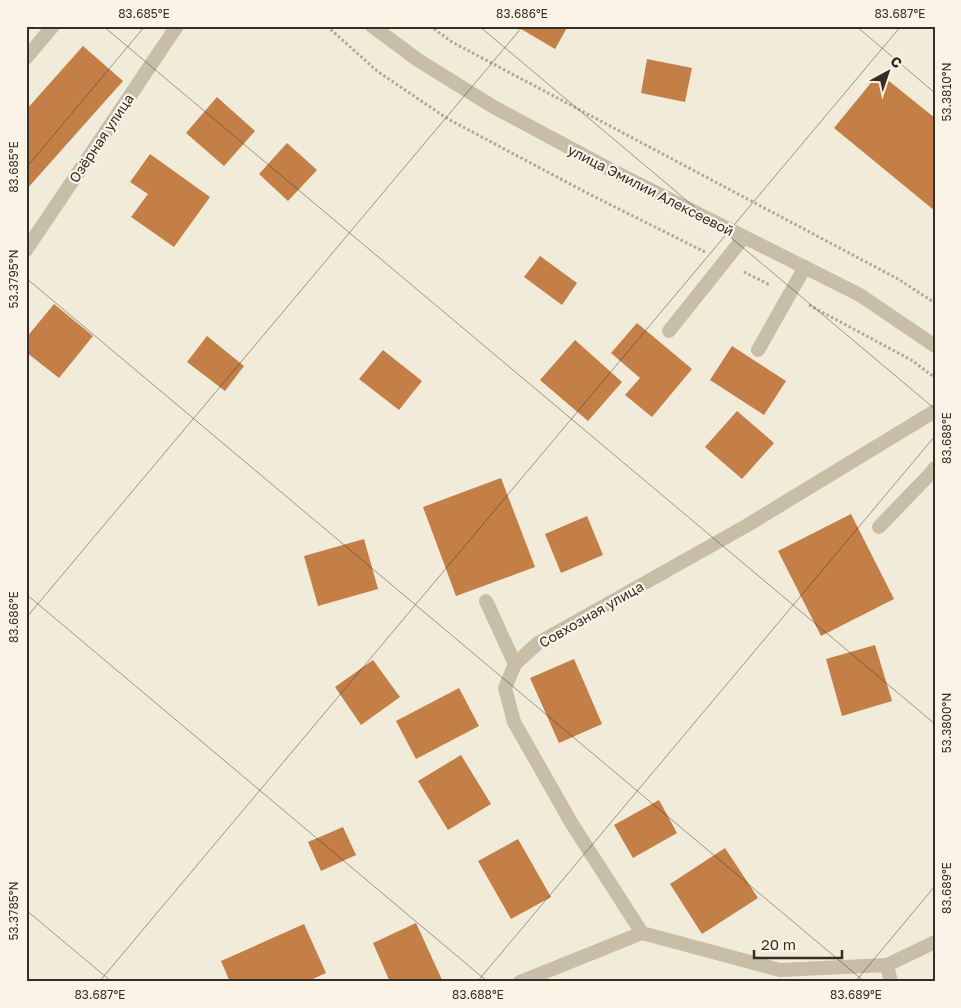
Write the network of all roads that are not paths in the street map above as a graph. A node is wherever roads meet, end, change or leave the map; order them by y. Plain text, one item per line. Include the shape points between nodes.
1 (54, 26) edge
2 (177, 26) edge
3 (372, 26) edge
4 (26, 58) edge
5 (744, 237) junction
6 (26, 250) edge
7 (805, 267) junction
8 (669, 331) dead end
9 (933, 342) edge
10 (758, 350) dead end
11 (935, 411) edge
12 (935, 468) edge
13 (879, 527) dead end
14 (486, 602) dead end
15 (515, 664) junction
16 (642, 933) junction
17 (935, 942) edge
18 (887, 965) junction
19 (520, 982) edge
20 (891, 982) edge

1 - 4 street
2 - 6 street, Озёрная улица
3 - 5 street, улица Эмилии Алексеевой via 418,60 492,106
5 - 7 street, улица Эмилии Алексеевой
5 - 8 street
7 - 9 street, улица Эмилии Алексеевой via 860,295
7 - 10 street
11 - 15 street, Совхозная улица via 746,526 538,643
12 - 13 street
14 - 15 street
15 - 16 street, Совхозная улица via 505,688 514,722 572,824
16 - 18 street via 780,970
16 - 19 street
17 - 18 street
18 - 20 street

